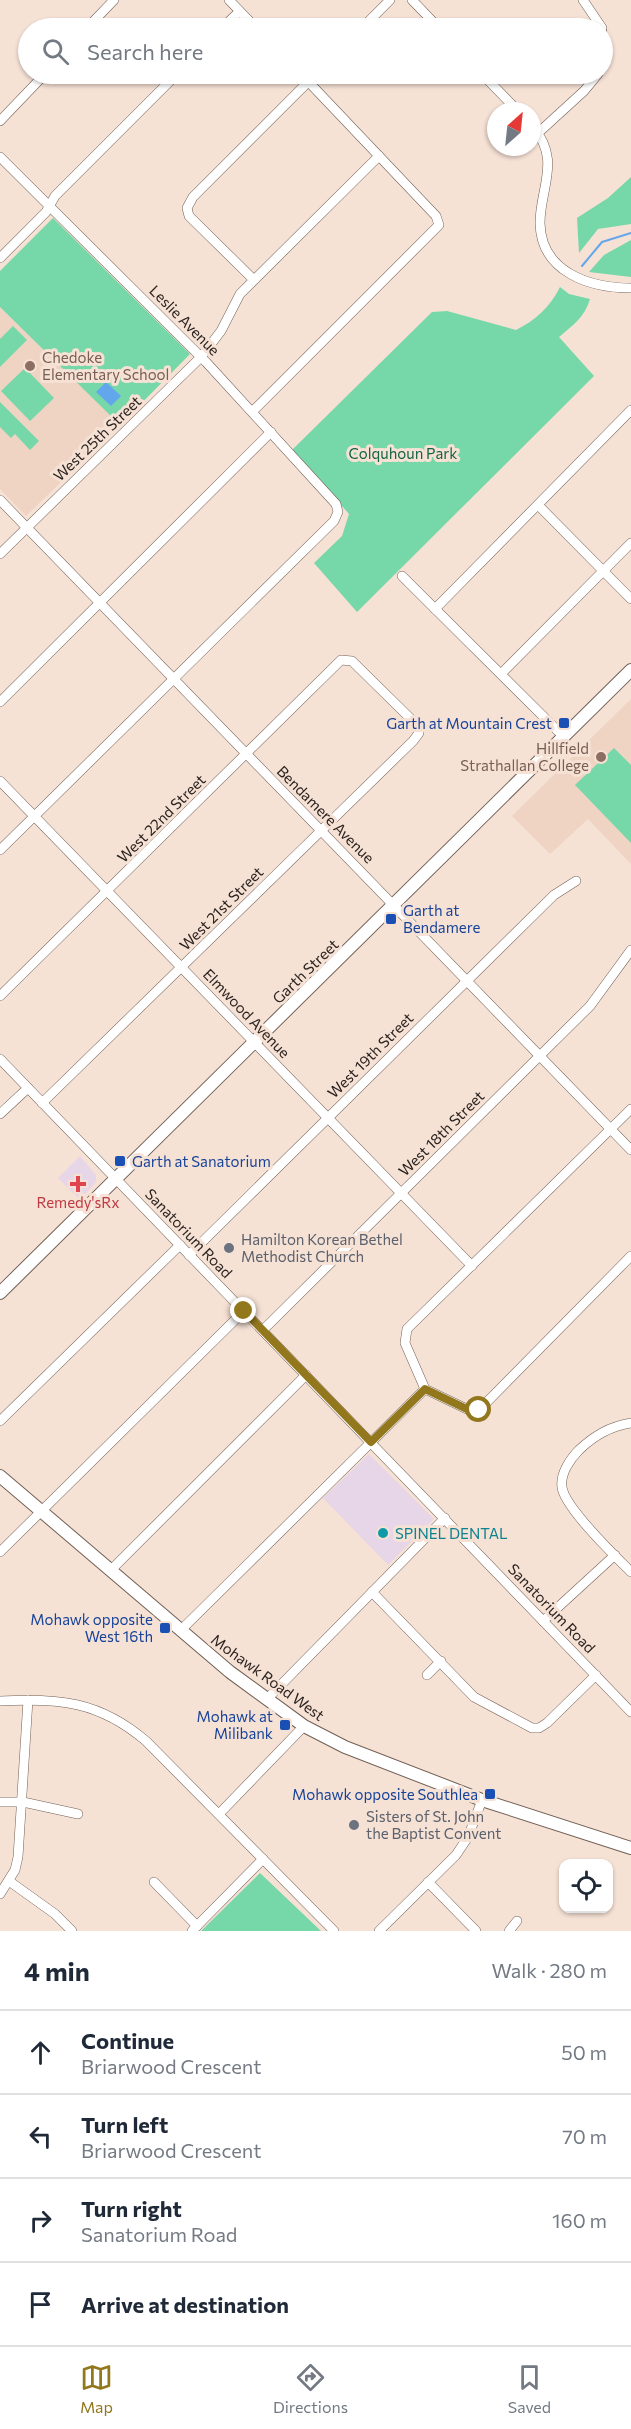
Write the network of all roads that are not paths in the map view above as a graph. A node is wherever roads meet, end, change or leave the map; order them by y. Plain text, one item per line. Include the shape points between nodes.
1 (114, 0) edge
2 (229, 0) edge
3 (390, 0) edge
4 (412, 0) edge
5 (583, 0) edge
6 (240, 12) junction
7 (97, 18) edge
8 (233, 18) edge
9 (246, 18) edge
10 (372, 18) edge
11 (430, 18) edge
12 (594, 18) edge
13 (36, 84) edge
14 (167, 84) edge
15 (305, 84) edge
16 (311, 84) edge
17 (492, 84) edge
18 (590, 84) edge
19 (509, 102) edge
20 (0, 122) edge
21 (541, 124) edge
22 (541, 143) edge
23 (379, 156) junction
24 (0, 157) edge
25 (49, 206) junction
26 (0, 258) edge
27 (253, 279) junction
28 (631, 288) edge
29 (201, 357) junction
30 (631, 410) edge
31 (253, 411) junction
32 (272, 432) junction
33 (0, 500) edge
34 (538, 505) junction
35 (26, 527) junction
36 (631, 543) edge
37 (0, 554) edge
38 (603, 571) junction
39 (402, 576) dead end
40 (631, 599) edge
41 (100, 604) junction
42 (435, 609) junction
43 (342, 660) joint
44 (631, 670) edge
45 (501, 674) junction
46 (174, 679) junction
47 (0, 702) edge
48 (564, 737) junction
49 (246, 755) junction
50 (0, 781) edge
51 (35, 816) junction
52 (320, 830) junction
53 (0, 850) edge
54 (576, 881) dead end
55 (108, 891) junction
56 (394, 905) junction
57 (631, 950) edge
58 (182, 967) junction
59 (467, 980) junction
60 (0, 996) edge
61 (255, 1041) junction
62 (540, 1056) junction
63 (0, 1059) edge
64 (28, 1088) junction
65 (42, 1103) junction
66 (631, 1109) edge
67 (0, 1114) edge
68 (328, 1118) junction
69 (610, 1129) junction
70 (631, 1150) edge
71 (116, 1179) junction
72 (402, 1193) junction
73 (180, 1245) junction
74 (189, 1254) junction
75 (631, 1256) edge
76 (472, 1266) junction
77 (0, 1293) edge
78 (244, 1311) junction
79 (263, 1330) junction
80 (306, 1375) junction
81 (425, 1389) junction
82 (0, 1421) edge
83 (631, 1423) edge
84 (371, 1442) junction
85 (0, 1476) edge
86 (41, 1509) junction
87 (445, 1518) junction
88 (0, 1552) edge
89 (615, 1555) junction
90 (111, 1570) junction
91 (631, 1572) edge
92 (372, 1592) junction
93 (543, 1621) junction
94 (181, 1630) junction
95 (441, 1661) junction
96 (427, 1675) dead end
97 (596, 1675) junction
98 (267, 1699) junction
99 (28, 1700) junction
100 (0, 1701) edge
101 (631, 1712) edge
102 (304, 1725) junction
103 (482, 1800) junction
104 (0, 1802) edge
105 (23, 1802) junction
106 (78, 1814) dead end
107 (219, 1814) junction
108 (631, 1848) edge
109 (263, 1859) junction
110 (9, 1881) junction
111 (154, 1882) dead end
112 (429, 1882) junction
113 (0, 1894) edge
114 (517, 1921) dead end
115 (194, 1928) edge
116 (72, 1931) edge
117 (334, 1931) edge
118 (380, 1931) edge
119 (476, 1931) edge
120 (509, 1931) edge

1 - 7 street
2 - 6 street
3 - 10 street
4 - 11 street
5 - 12 street
6 - 8 street
6 - 9 street
13 - 20 street
14 - 25 street
15 - 27 street via 193,197 187,208 189,216
16 - 23 street
17 - 19 street
18 - 21 street
22 - 28 street via 549,173 540,225 549,252 561,268 578,280 610,288
23 - 27 street, West 25th Street
23 - 31 street via 436,216 439,225
24 - 25 street, Leslie Avenue
25 - 26 street
25 - 29 street, Leslie Avenue
27 - 29 street, West 25th Street
29 - 31 street, Leslie Avenue
29 - 35 street, West 25th Street
30 - 34 street
31 - 32 street, Leslie Avenue
32 - 41 street
32 - 46 street, Leslie Avenue via 336,504 338,512 334,521
33 - 35 street, Bendamere Avenue
34 - 38 street
34 - 42 street
35 - 37 street, West 25th Street
35 - 41 street, Bendamere Avenue
36 - 38 street
38 - 40 street
38 - 45 street
39 - 42 street
41 - 46 street, Bendamere Avenue
41 - 47 street
42 - 45 street
43 - 49 street, West 22nd Street
43 - 52 street, West 21st Street via 352,661 411,718 419,733
44 - 48 main road, Garth Street
45 - 48 street
46 - 49 street, Bendamere Avenue
46 - 51 street
48 - 56 main road, Garth Street
49 - 52 street, Bendamere Avenue
49 - 55 street, West 22nd Street
50 - 51 street, Elmwood Avenue
51 - 53 street
51 - 55 street, Elmwood Avenue
52 - 56 street, Bendamere Avenue
52 - 58 street, West 21st Street
54 - 59 street, West 19th Street via 554,896
55 - 58 street, Elmwood Avenue
55 - 60 street, West 22nd Street
56 - 59 street, Bendamere Avenue
56 - 61 main road, Garth Street
57 - 62 street, West 18th Street via 590,1006
58 - 61 street, Elmwood Avenue
58 - 65 street, West 21st Street
59 - 62 street, Bendamere Avenue
59 - 68 street, West 19th Street
61 - 68 street, Elmwood Avenue
61 - 71 main road, Garth Street
62 - 69 street, Bendamere Avenue
62 - 72 street, West 18th Street
63 - 64 street, Sanatorium Road
64 - 65 street, Sanatorium Road
64 - 67 street
65 - 71 street, Sanatorium Road
66 - 69 street
68 - 72 street, Elmwood Avenue
68 - 74 street, West 19th Street
69 - 70 street, Bendamere Avenue
69 - 76 street
71 - 73 street, Sanatorium Road
71 - 77 main road, Garth Street
72 - 76 street, Elmwood Avenue
72 - 79 street, West 18th Street
73 - 74 street, Sanatorium Road
73 - 82 street
74 - 78 street, Sanatorium Road
75 - 81 street via 479,1410 471,1411
76 - 81 street via 407,1329 405,1336
78 - 79 street, Sanatorium Road
78 - 86 street
79 - 80 street, Sanatorium Road
80 - 84 street, Sanatorium Road
80 - 90 street
81 - 84 street
83 - 89 street via 602,1432 589,1442 565,1469 561,1485 565,1497
84 - 87 street, Sanatorium Road
84 - 94 street
85 - 86 main road, Mohawk Road West
86 - 88 street
86 - 90 main road, Mohawk Road West
87 - 92 street
87 - 93 street, Sanatorium Road
89 - 91 street
89 - 93 street
90 - 94 main road, Mohawk Road West
92 - 95 street
92 - 98 street
93 - 97 street, Sanatorium Road
94 - 98 main road, Mohawk Road West
95 - 96 street
95 - 97 street via 474,1697 532,1728 547,1723
97 - 101 street, Sanatorium Road
98 - 102 main road, Mohawk Road West
99 - 100 street
99 - 105 street
99 - 107 street via 91,1707 122,1722
102 - 103 main road, Mohawk Road West via 345,1747
102 - 107 street
103 - 108 main road, Mohawk Road West
103 - 112 street via 463,1846
104 - 105 street
105 - 106 street
105 - 110 street via 18,1857
107 - 109 street
109 - 115 street
109 - 117 street
110 - 113 street
110 - 116 street
111 - 115 street
112 - 118 street
112 - 119 street
114 - 120 street

